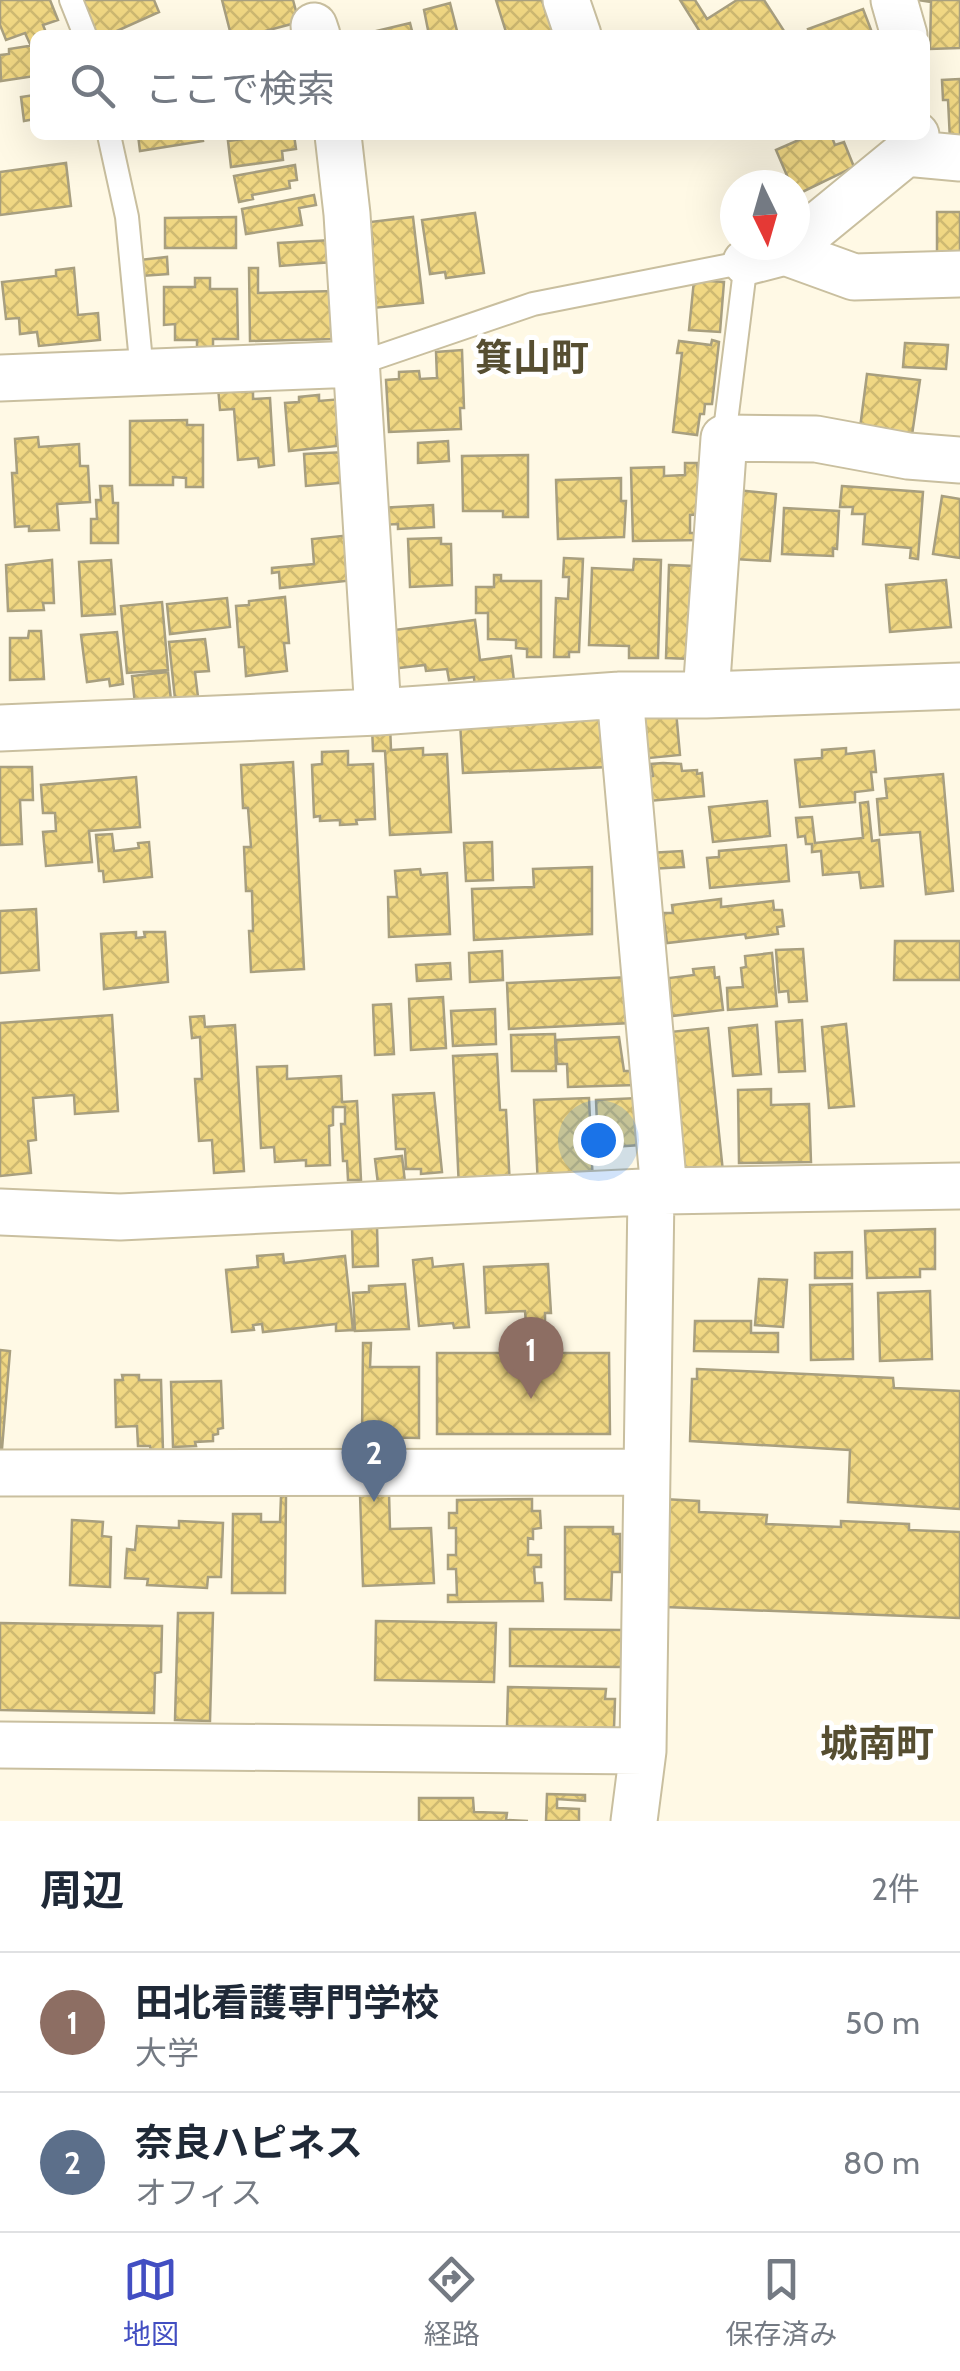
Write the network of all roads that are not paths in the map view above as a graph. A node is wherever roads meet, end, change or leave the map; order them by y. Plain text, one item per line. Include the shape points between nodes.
1 (71, 0) edge
2 (566, 0) edge
3 (894, 0) edge
4 (83, 30) edge
5 (576, 30) edge
6 (903, 30) edge
7 (110, 140) edge
8 (338, 140) edge
9 (911, 144) edge
10 (960, 158) edge
11 (810, 226) edge
12 (738, 260) edge
13 (777, 260) edge
14 (806, 260) edge
15 (960, 274) edge
16 (357, 364) junction
17 (142, 372) junction
18 (0, 378) edge
19 (724, 438) junction
20 (960, 460) edge
21 (960, 686) edge
22 (620, 695) junction
23 (706, 695) junction
24 (378, 712) junction
25 (0, 728) edge
26 (960, 1186) edge
27 (658, 1192) junction
28 (0, 1212) edge
29 (647, 1472) junction
30 (0, 1474) edge
31 (0, 1745) edge
32 (642, 1752) junction
33 (634, 1821) edge

1 - 4 lane
2 - 5 street
3 - 6 street
7 - 17 lane via 127,216
8 - 16 street
9 - 10 street
9 - 11 street
12 - 16 lane via 533,304
13 - 19 lane
14 - 15 street via 854,277
16 - 17 street
16 - 24 street
17 - 18 street
19 - 20 street via 816,439
19 - 23 street
21 - 23 street
22 - 23 street
22 - 24 street
22 - 27 street
24 - 25 street
26 - 27 street
27 - 28 street via 120,1217
27 - 29 street
29 - 30 street
29 - 32 street
31 - 32 street
32 - 33 street

